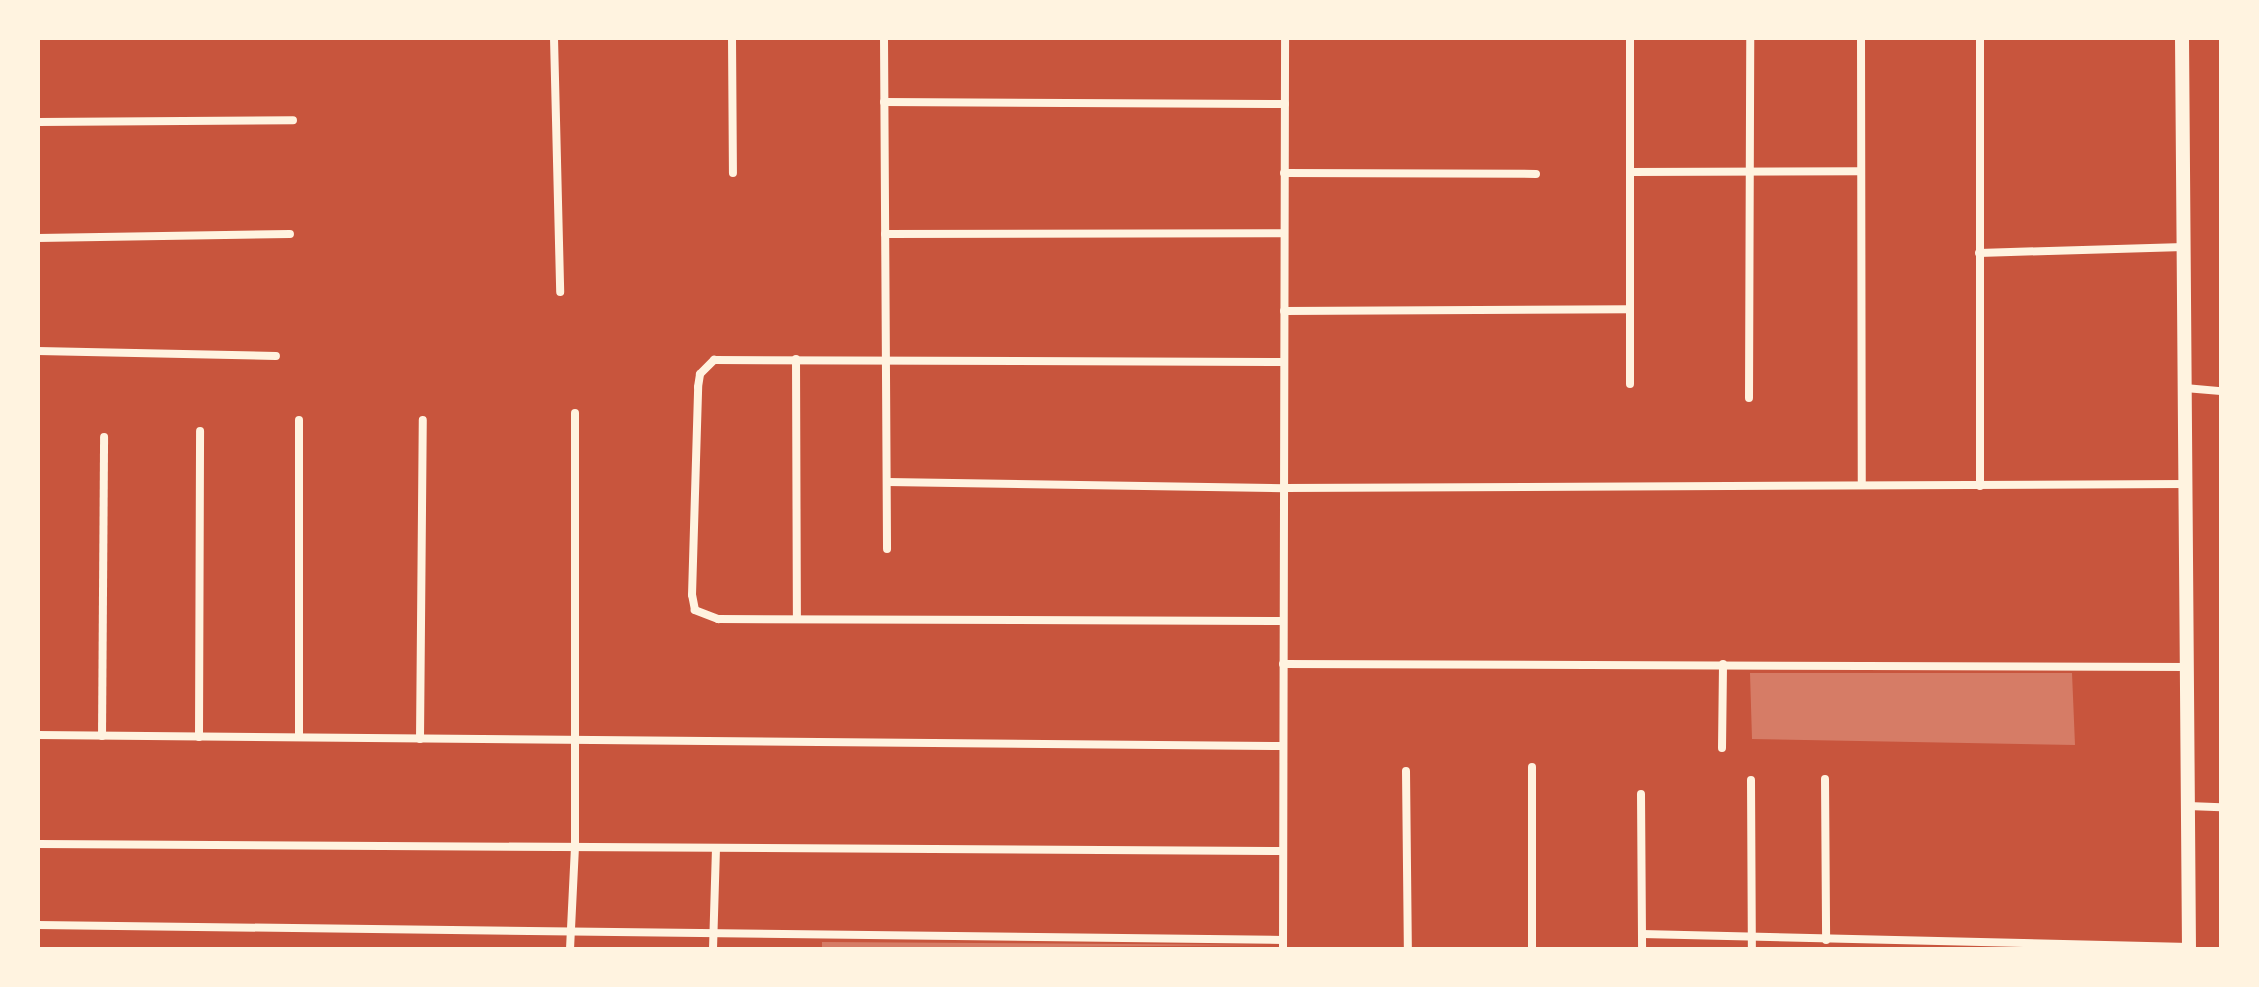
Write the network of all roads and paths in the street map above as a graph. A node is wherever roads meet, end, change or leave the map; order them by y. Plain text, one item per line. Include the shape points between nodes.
1 (554, 38) edge
2 (732, 38) edge
3 (884, 38) edge
4 (1285, 38) edge
5 (1630, 38) edge
6 (1750, 38) edge
7 (1861, 38) edge
8 (1980, 38) edge
9 (2182, 38) edge
10 (884, 102) junction
11 (1285, 104) junction
12 (293, 120) dead end
13 (38, 122) edge
14 (1861, 171) junction
15 (1630, 172) junction
16 (1749, 172) junction
17 (733, 173) dead end
18 (1284, 173) junction
19 (1536, 174) dead end
20 (1284, 233) junction
21 (290, 234) dead end
22 (885, 234) junction
23 (38, 238) edge
24 (2184, 247) junction
25 (1979, 253) junction
26 (560, 292) dead end
27 (1630, 309) junction
28 (1284, 311) junction
29 (38, 351) edge
30 (276, 356) dead end
31 (796, 359) junction
32 (886, 360) junction
33 (1284, 362) junction
34 (1630, 384) dead end
35 (2185, 388) junction
36 (2221, 391) edge
37 (1749, 398) dead end
38 (575, 413) dead end
39 (299, 420) dead end
40 (423, 420) dead end
41 (200, 431) dead end
42 (104, 437) dead end
43 (888, 482) junction
44 (2186, 484) junction
45 (1862, 485) junction
46 (1980, 486) junction
47 (1284, 488) junction
48 (887, 549) dead end
49 (797, 617) junction
50 (1283, 621) junction
51 (1283, 664) junction
52 (1723, 664) junction
53 (2188, 667) junction
54 (38, 735) edge
55 (102, 736) junction
56 (199, 737) junction
57 (299, 737) junction
58 (420, 739) junction
59 (575, 740) junction
60 (1283, 746) junction
61 (1722, 748) dead end
62 (1532, 767) dead end
63 (1406, 771) dead end
64 (1825, 779) dead end
65 (1751, 780) dead end
66 (1641, 794) dead end
67 (2188, 806) junction
68 (2221, 807) edge
69 (38, 844) edge
70 (575, 847) junction
71 (716, 848) junction
72 (1283, 851) junction
73 (38, 925) edge
74 (570, 932) junction
75 (713, 934) junction
76 (1642, 934) junction
77 (1753, 936) junction
78 (1826, 940) junction
79 (1283, 944) edge
80 (1868, 945) edge
81 (2189, 948) edge
82 (570, 949) edge
83 (713, 949) edge
84 (1408, 949) edge
85 (1532, 949) edge
86 (1642, 949) edge
87 (1752, 949) edge

1 - 26 street
2 - 17 street
3 - 10 street
4 - 11 street
5 - 15 street
6 - 16 street
7 - 14 street
8 - 25 street
9 - 24 street
10 - 11 street
10 - 22 street
11 - 18 street
12 - 13 street
14 - 16 street
14 - 45 street
15 - 16 street
15 - 27 street
16 - 37 street
18 - 19 street
18 - 20 street
20 - 22 street
20 - 28 street
21 - 23 street
22 - 32 street
24 - 25 street
24 - 35 street
25 - 46 street
27 - 28 street
27 - 34 street
28 - 33 street
29 - 30 street
31 - 32 street
31 - 49 street
31 - 49 street via 714,360 700,374 692,595 695,610 704,617
32 - 33 street
32 - 43 street
33 - 47 street
35 - 36 street
35 - 44 street
38 - 59 street
39 - 57 street
40 - 58 street
41 - 56 street
42 - 55 street
43 - 47 street
43 - 48 street
44 - 46 street
44 - 53 street
45 - 46 street
45 - 47 street
47 - 50 street
49 - 50 street
50 - 51 street
51 - 52 street
51 - 60 street
52 - 53 street
52 - 61 street
53 - 67 street
54 - 55 street
55 - 56 street
56 - 57 street
57 - 58 street
58 - 59 street
59 - 60 street
59 - 70 street
60 - 72 street
62 - 85 street
63 - 84 street
64 - 78 street
65 - 77 street
66 - 76 street
67 - 68 street
67 - 81 street
69 - 70 street
70 - 71 street
70 - 74 street
71 - 72 street
71 - 75 street
72 - 79 street
73 - 74 street
74 - 75 street
74 - 82 street
75 - 79 street
75 - 83 street
76 - 77 street
76 - 86 street
77 - 78 street
77 - 87 street
78 - 80 street
80 - 81 street

